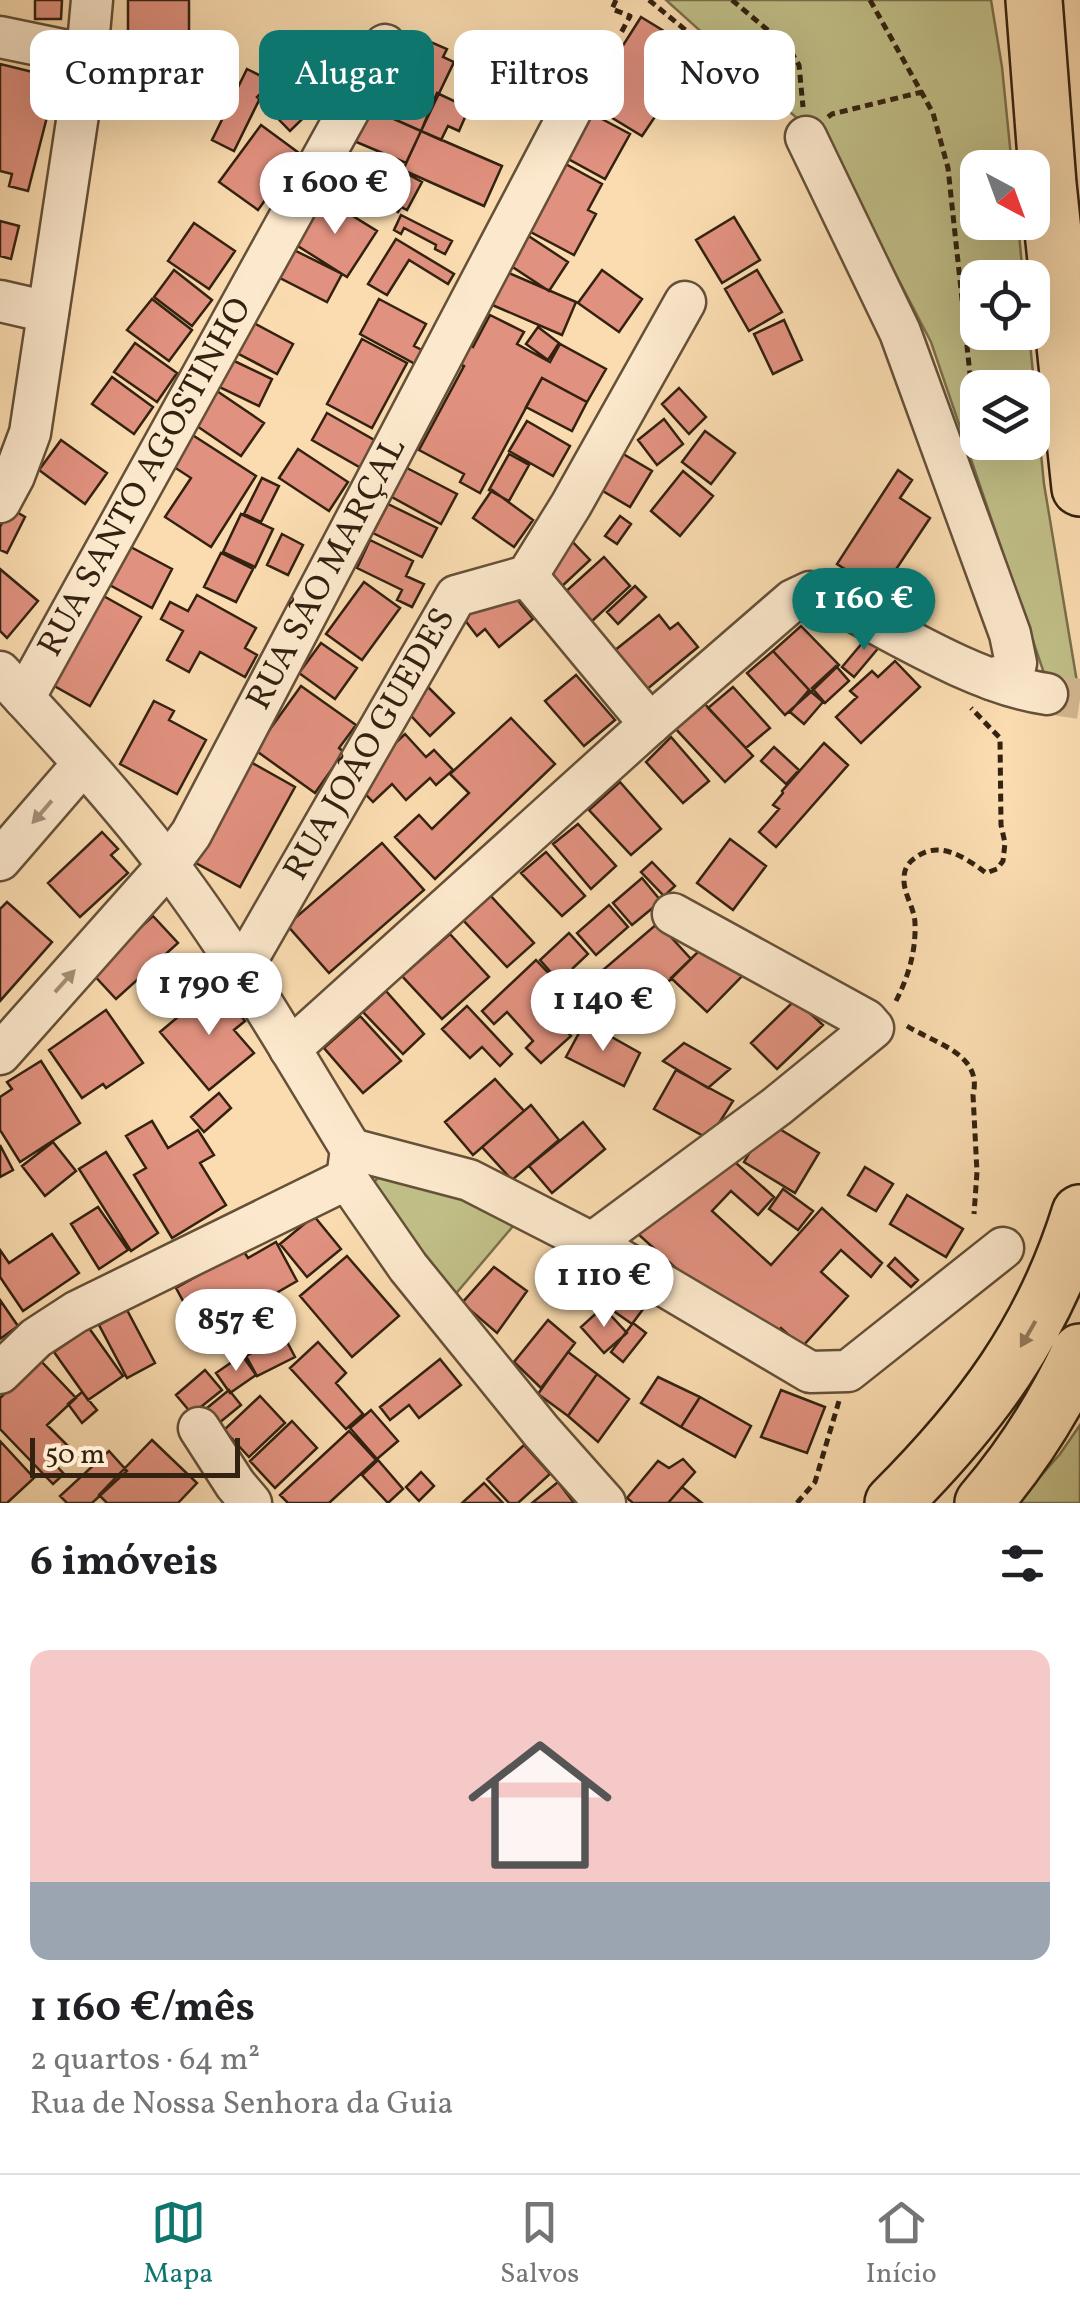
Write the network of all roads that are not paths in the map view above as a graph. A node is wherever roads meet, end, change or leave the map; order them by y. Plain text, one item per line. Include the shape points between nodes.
1 (92, 0) edge
2 (1019, 0) edge
3 (1034, 0) edge
4 (89, 30) edge
5 (0, 38) edge
6 (30, 44) edge
7 (76, 120) edge
8 (341, 120) edge
9 (565, 120) edge
10 (806, 138) road end
11 (1043, 150) edge
12 (1045, 150) edge
13 (1050, 203) edge
14 (0, 301) edge
15 (685, 302) dead end
16 (48, 312) junction
17 (1080, 488) edge
18 (0, 502) edge
19 (527, 576) junction
20 (991, 679) junction
21 (12, 685) edge
22 (1047, 694) tunnel mouth
23 (650, 724) junction
24 (83, 764) junction
25 (0, 860) edge
26 (168, 865) junction
27 (674, 914) dead end
28 (241, 970) junction
29 (290, 1049) junction
30 (0, 1054) edge
31 (348, 1164) junction
32 (1080, 1213) edge
33 (592, 1243) junction
34 (1003, 1248) dead end
35 (1080, 1352) edge
36 (0, 1373) edge
37 (1048, 1411) junction
38 (199, 1428) dead end
39 (235, 1497) edge
40 (605, 1503) edge
41 (893, 1503) edge
42 (971, 1503) edge
43 (983, 1503) edge

1 - 4 street
2 - 11 highway
3 - 12 highway
5 - 6 street
7 - 16 street
8 - 21 street, RUA SANTO AGOSTINHO
9 - 26 street, RUA SÃO MARÇAL
10 - 20 street via 900,332 1010,634 1014,672
13 - 17 highway
14 - 16 street
15 - 19 street
16 - 18 street via 30,433
19 - 23 street
19 - 28 street, RUA JOÃO GUEDES via 456,596
20 - 22 street
20 - 23 street via 810,592
21 - 24 street
23 - 29 street
24 -> 25 street
24 - 26 street
26 - 28 street
30 -> 26 street, RUA SÃO MARÇAL
27 - 33 street via 872,1028
28 - 29 street
29 - 31 street
31 - 33 street via 469,1180
31 - 36 street via 76,1312
31 - 40 street via 408,1267
32 -> 41 highway via 1058,1273 1009,1366 981,1407
33 - 34 street via 810,1372 848,1371
35 - 37 highway
37 - 42 highway
37 - 43 highway
38 - 39 street

